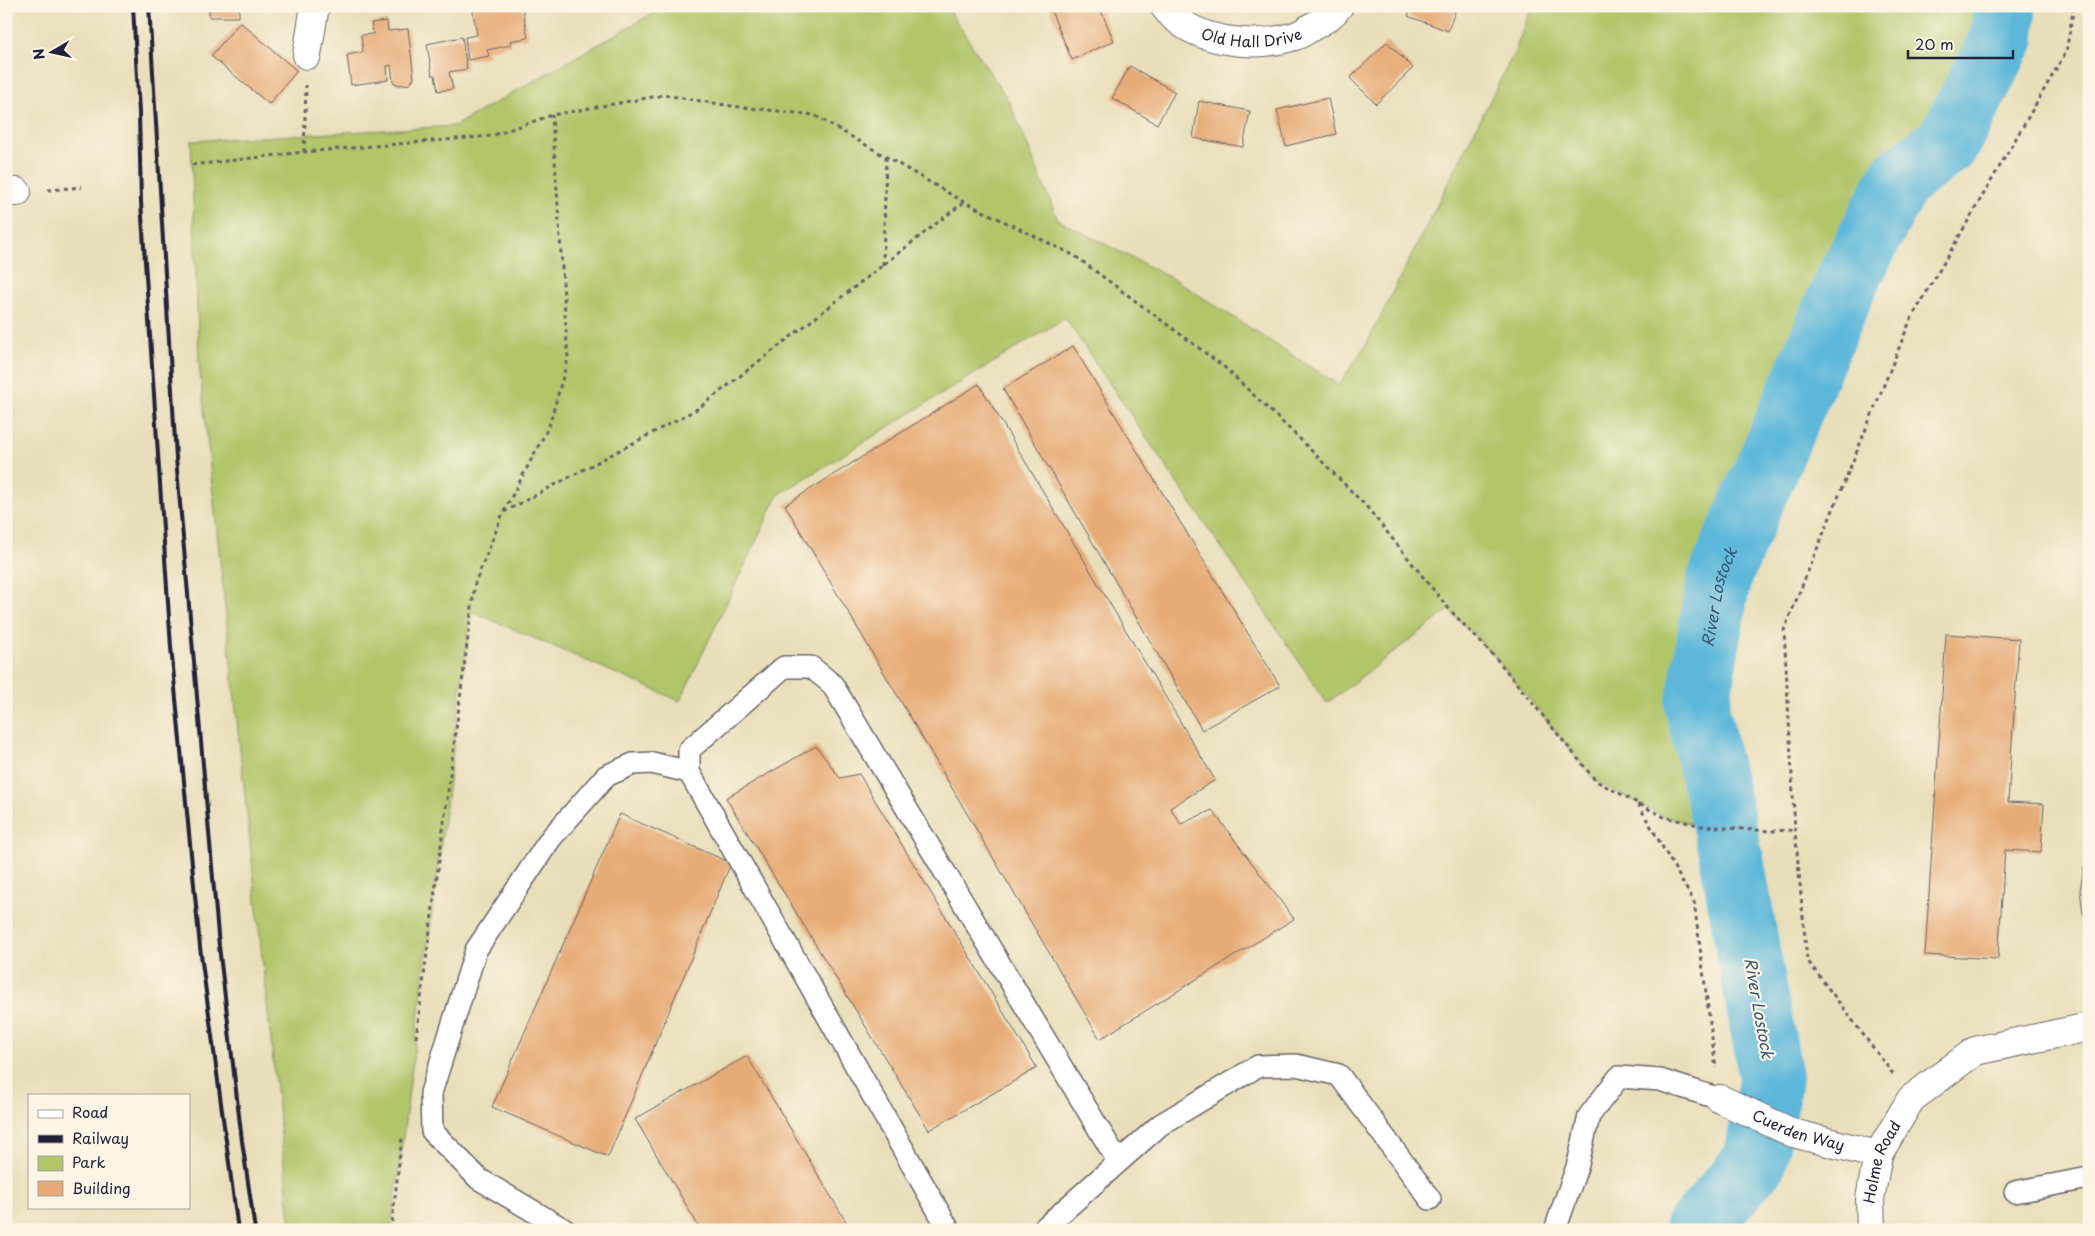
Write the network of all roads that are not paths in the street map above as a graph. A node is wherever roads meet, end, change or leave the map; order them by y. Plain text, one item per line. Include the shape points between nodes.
1 (315, 6) edge
2 (1164, 6) edge
3 (1339, 6) edge
4 (307, 55) road end
5 (689, 772) junction
6 (2089, 1027) edge
7 (1720, 1099) joint
8 (1878, 1155) junction
9 (1118, 1161) junction
10 (2089, 1178) edge
11 (2015, 1192) dead end
12 (1430, 1199) dead end
13 (565, 1230) edge
14 (949, 1230) edge
15 (1042, 1230) edge
16 (1555, 1230) edge
17 (1870, 1230) edge

1 - 4 street
2 - 3 street, Old Hall Drive via 1170,15 1209,38 1259,43 1296,36 1334,14
5 - 9 lane via 689,750 784,667 811,667 832,684
5 - 13 lane via 652,763 633,764 606,776 551,838 476,950 431,1093 432,1131 479,1179
5 - 14 lane
6 - 8 street, Holme Road via 1975,1051 1911,1099
7 - 8 street, Cuerden Way via 1794,1133
7 - 16 lane via 1660,1080 1619,1077 1589,1116 1578,1164
8 - 17 street, Holme Road via 1870,1199
9 - 12 lane via 1160,1124 1258,1066 1296,1065 1340,1075
9 - 15 lane
10 - 11 lane

